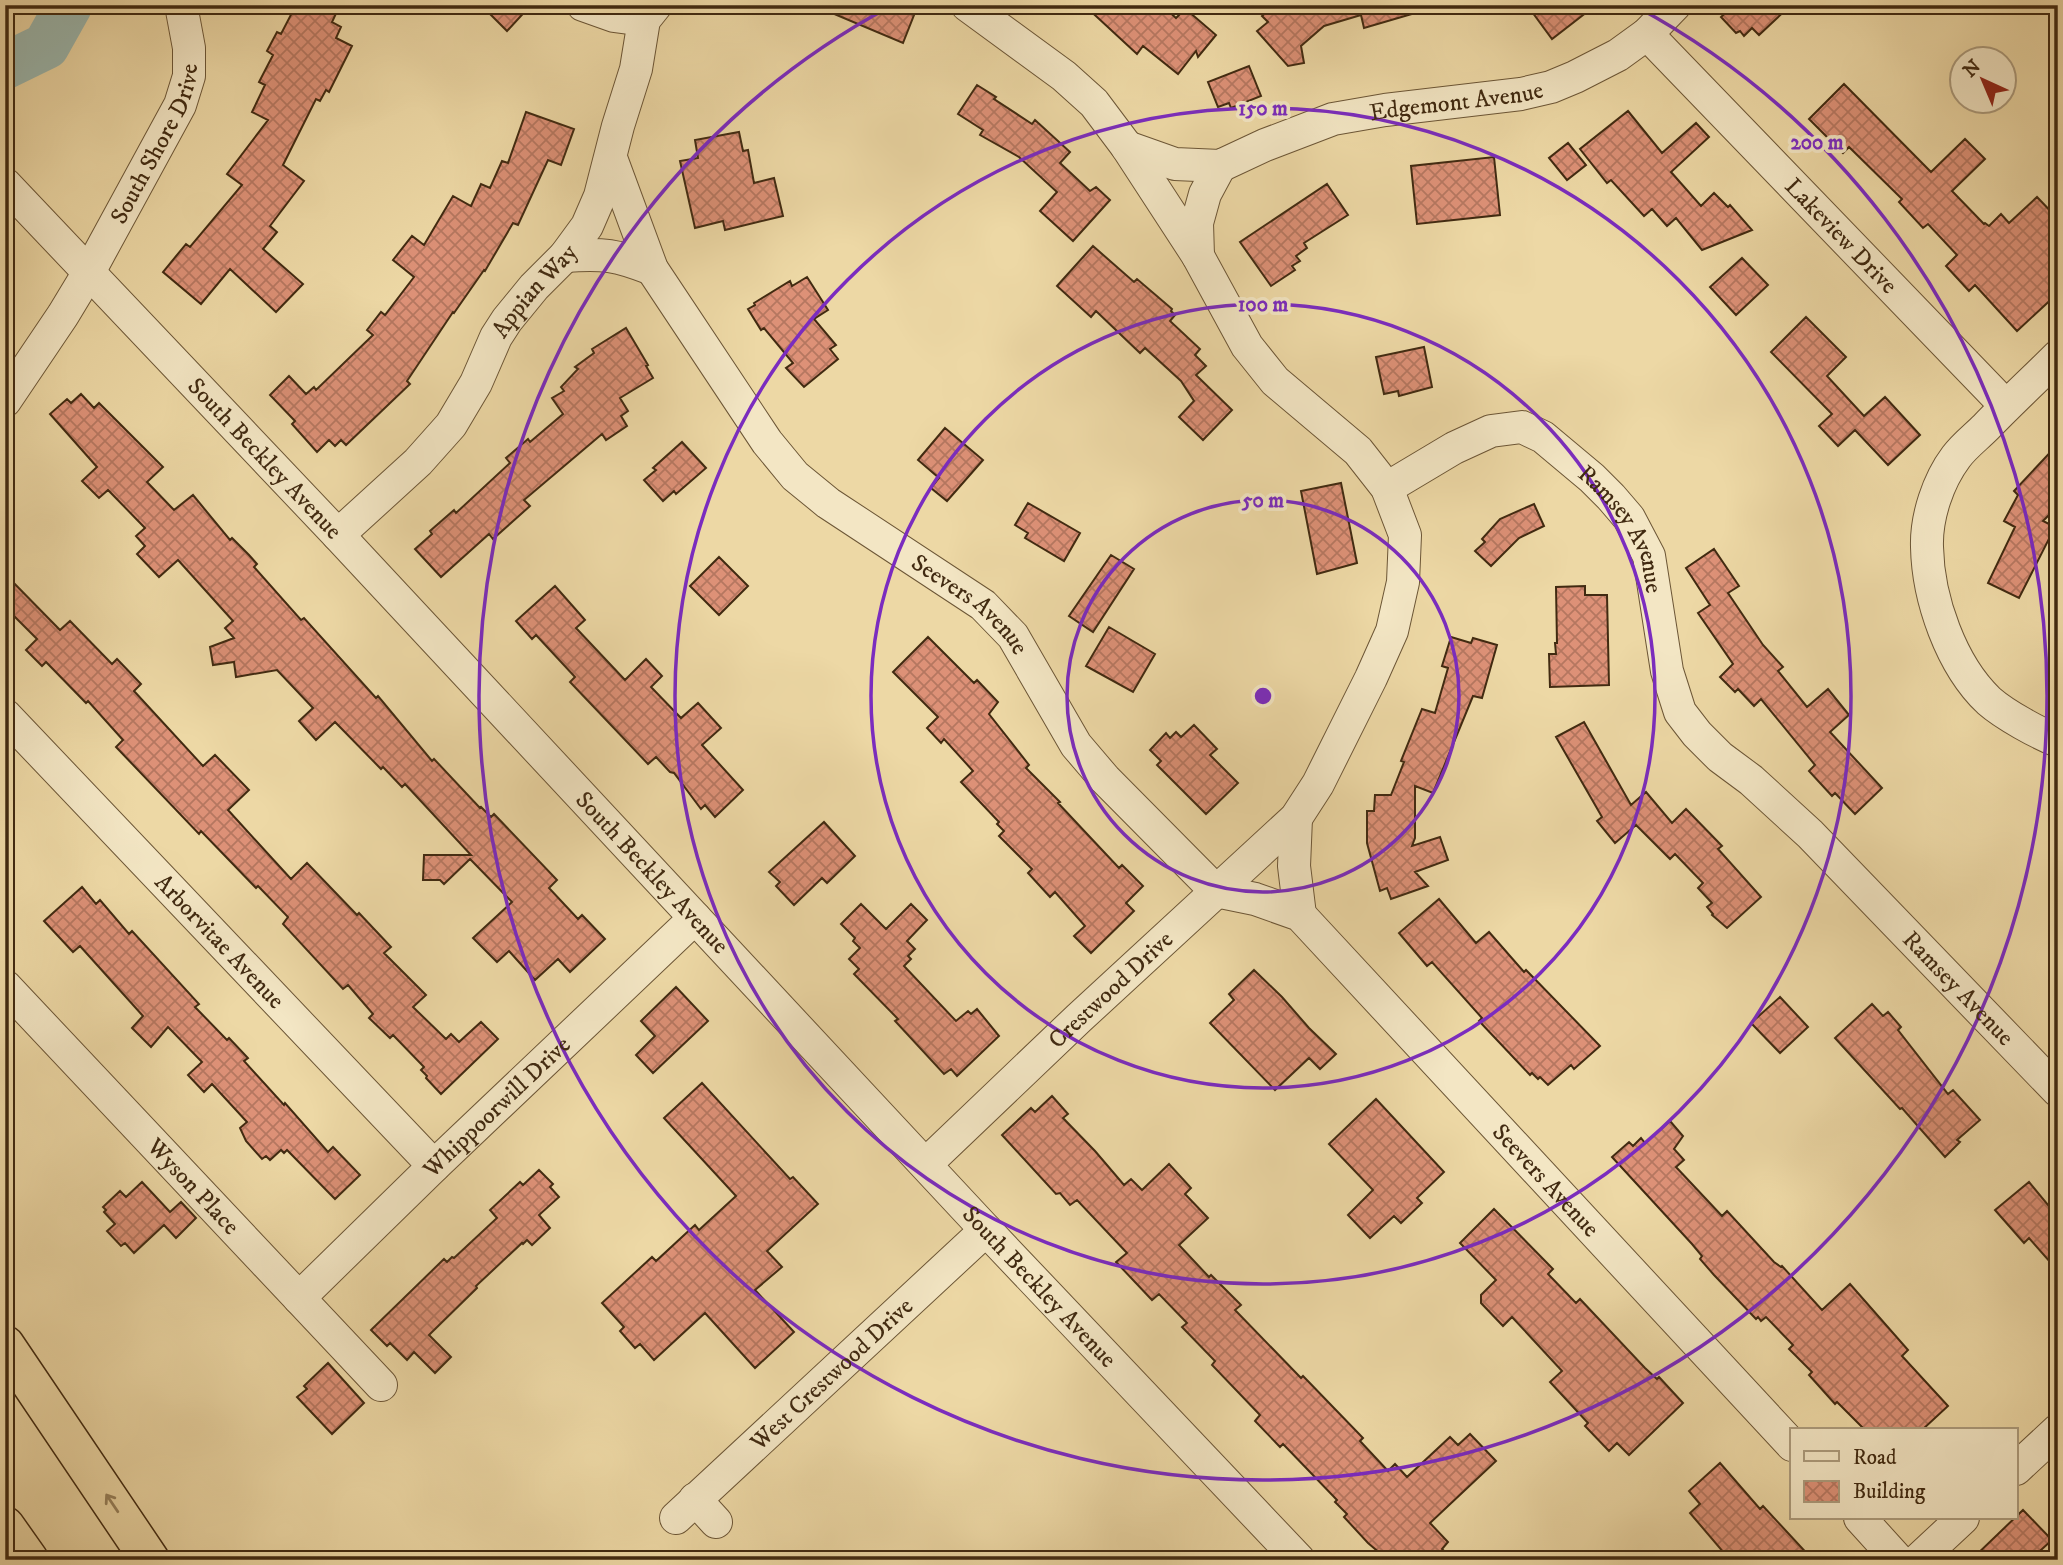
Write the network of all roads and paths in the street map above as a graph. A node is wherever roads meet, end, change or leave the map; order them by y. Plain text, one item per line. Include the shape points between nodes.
1 (181, 5) edge
2 (583, 5) edge
3 (967, 5) edge
4 (1675, 5) edge
5 (650, 12) edge
6 (1647, 34) junction
7 (1127, 147) junction
8 (611, 158) junction
9 (1220, 166) junction
10 (5, 184) edge
11 (565, 256) junction
12 (1198, 256) junction
13 (652, 269) junction
14 (89, 272) junction
15 (2058, 356) edge
16 (5, 401) edge
17 (2006, 406) junction
18 (1387, 488) junction
19 (338, 535) junction
20 (5, 715) edge
21 (2058, 741) edge
22 (1296, 818) junction
23 (1216, 891) junction
24 (1300, 915) junction
25 (695, 918) junction
26 (5, 986) edge
27 (2058, 1091) edge
28 (926, 1164) junction
29 (434, 1166) junction
30 (985, 1230) junction
31 (299, 1298) junction
32 (5, 1345) edge
33 (381, 1385) dead end
34 (2058, 1430) edge
35 (1790, 1443) edge
36 (2018, 1467) edge
37 (695, 1513) dead end
38 (1862, 1520) edge
39 (1961, 1520) edge
40 (5, 1526) edge
41 (29, 1560) edge
42 (150, 1560) edge
43 (1299, 1560) edge
44 (1899, 1560) edge
45 (1918, 1560) edge

1 - 14 street, South Shore Drive via 189,76 180,105
2 - 5 street via 614,16
3 - 7 street via 1065,76 1094,103
4 - 6 street, Edgemont Avenue
5 - 8 street, Appian Way
6 - 9 street, Edgemont Avenue via 1618,55 1551,87 1332,120
6 - 17 street, Lakeview Drive
7 - 9 street, Edgemont Avenue via 1175,164
7 - 12 street
8 - 11 street, Appian Way via 587,226
8 - 13 street, Seevers Avenue
9 - 12 street via 1196,223
10 - 14 street, South Beckley Avenue
11 - 13 street via 623,257
11 - 19 street, Appian Way via 507,320 451,425
12 - 18 street via 1247,346 1275,381 1359,452
13 - 23 street, Seevers Avenue via 766,442 795,476 828,503 984,605 1013,636 1076,744
14 - 16 street, South Shore Drive
14 - 19 street, South Beckley Avenue
15 - 17 street
17 - 21 street via 1955,457 1942,482 1932,507 1926,545 1929,565 1949,642 1967,674 1990,702
18 - 22 street, Crestwood Drive via 1405,535 1403,582 1392,631 1318,784
18 - 27 street, Ramsey Avenue via 1491,431 1522,428 1542,437 1592,478 1629,518 1648,556 1667,671 1680,712 1720,757 1810,834
19 - 25 street, South Beckley Avenue
20 - 29 street, Arborvitae Avenue
22 - 23 street, Crestwood Drive
22 - 24 street via 1294,866
23 - 24 street, Seevers Avenue
23 - 28 street, Crestwood Drive
24 - 35 street, Seevers Avenue
25 - 28 street, South Beckley Avenue
25 - 29 street, Whippoorwill Drive
26 - 31 street, Wyson Place
28 - 30 street, South Beckley Avenue
29 - 31 street, Whippoorwill Drive
30 - 37 street, West Crestwood Drive
30 - 43 street, South Beckley Avenue
31 - 33 street, Wyson Place
42 -> 32 highway
34 - 36 street
38 - 44 street
39 - 45 street
40 - 41 highway

